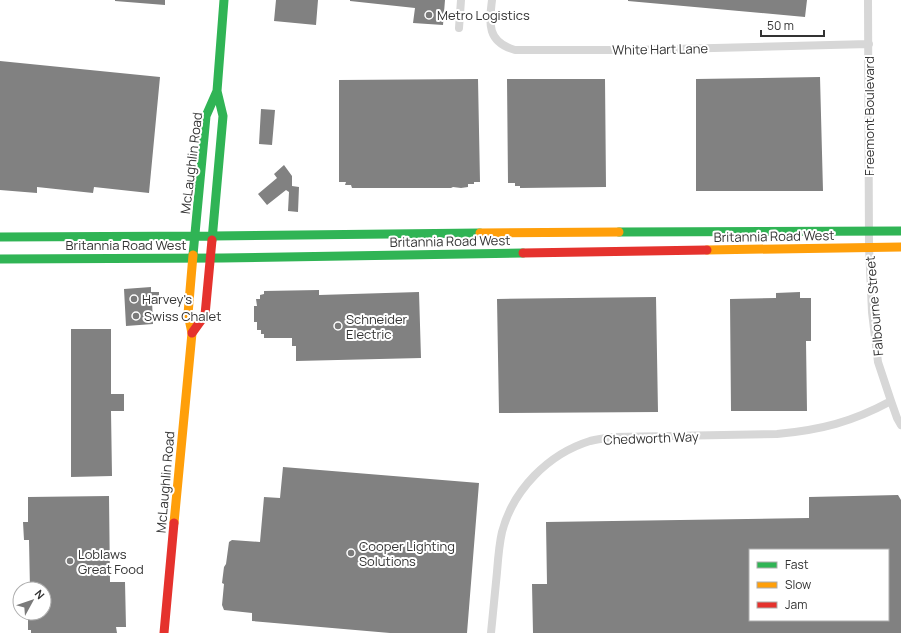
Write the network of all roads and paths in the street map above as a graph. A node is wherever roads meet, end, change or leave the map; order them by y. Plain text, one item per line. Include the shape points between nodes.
1 (224, 0) edge
2 (461, 0) edge
3 (492, 0) edge
4 (868, 0) edge
5 (458, 28) dead end
6 (868, 44) junction
7 (217, 91) junction
8 (870, 231) junction
9 (901, 231) edge
10 (195, 236) junction
11 (212, 236) junction
12 (0, 237) edge
13 (869, 247) junction
14 (901, 247) edge
15 (193, 258) junction
16 (210, 258) junction
17 (0, 259) edge
18 (192, 333) junction
19 (891, 401) junction
20 (901, 425) edge
21 (164, 633) edge
22 (491, 633) edge

1 - 7 main road, McLaughlin Road
2 - 5 street
3 - 6 street, White Hart Lane via 491,30 496,40 515,50 634,50
4 - 6 street, Freemont Boulevard
6 - 8 street, Freemont Boulevard
7 - 10 main road, McLaughlin Road via 206,116
7 - 11 main road, McLaughlin Road via 223,116
8 - 9 main road, Britannia Road West
8 - 11 main road, Britannia Road West
8 - 13 street, Falbourne Street
10 - 11 main road, Britannia Road West
10 - 12 main road, Britannia Road West
10 - 15 main road, McLaughlin Road
11 - 16 main road, McLaughlin Road
13 - 14 main road, Britannia Road West
13 - 16 main road, Britannia Road West
13 - 19 street, Falbourne Street via 872,312 878,362
15 - 16 main road, Britannia Road West
15 - 17 main road, Britannia Road West
15 - 18 main road, McLaughlin Road via 188,314
16 - 18 main road, McLaughlin Road via 205,316
18 - 21 main road, McLaughlin Road
19 - 20 street, Falbourne Street
19 - 22 street, Chedworth Way via 841,423 794,433 614,437 590,442 565,452 543,467 524,487 506,520 500,545

